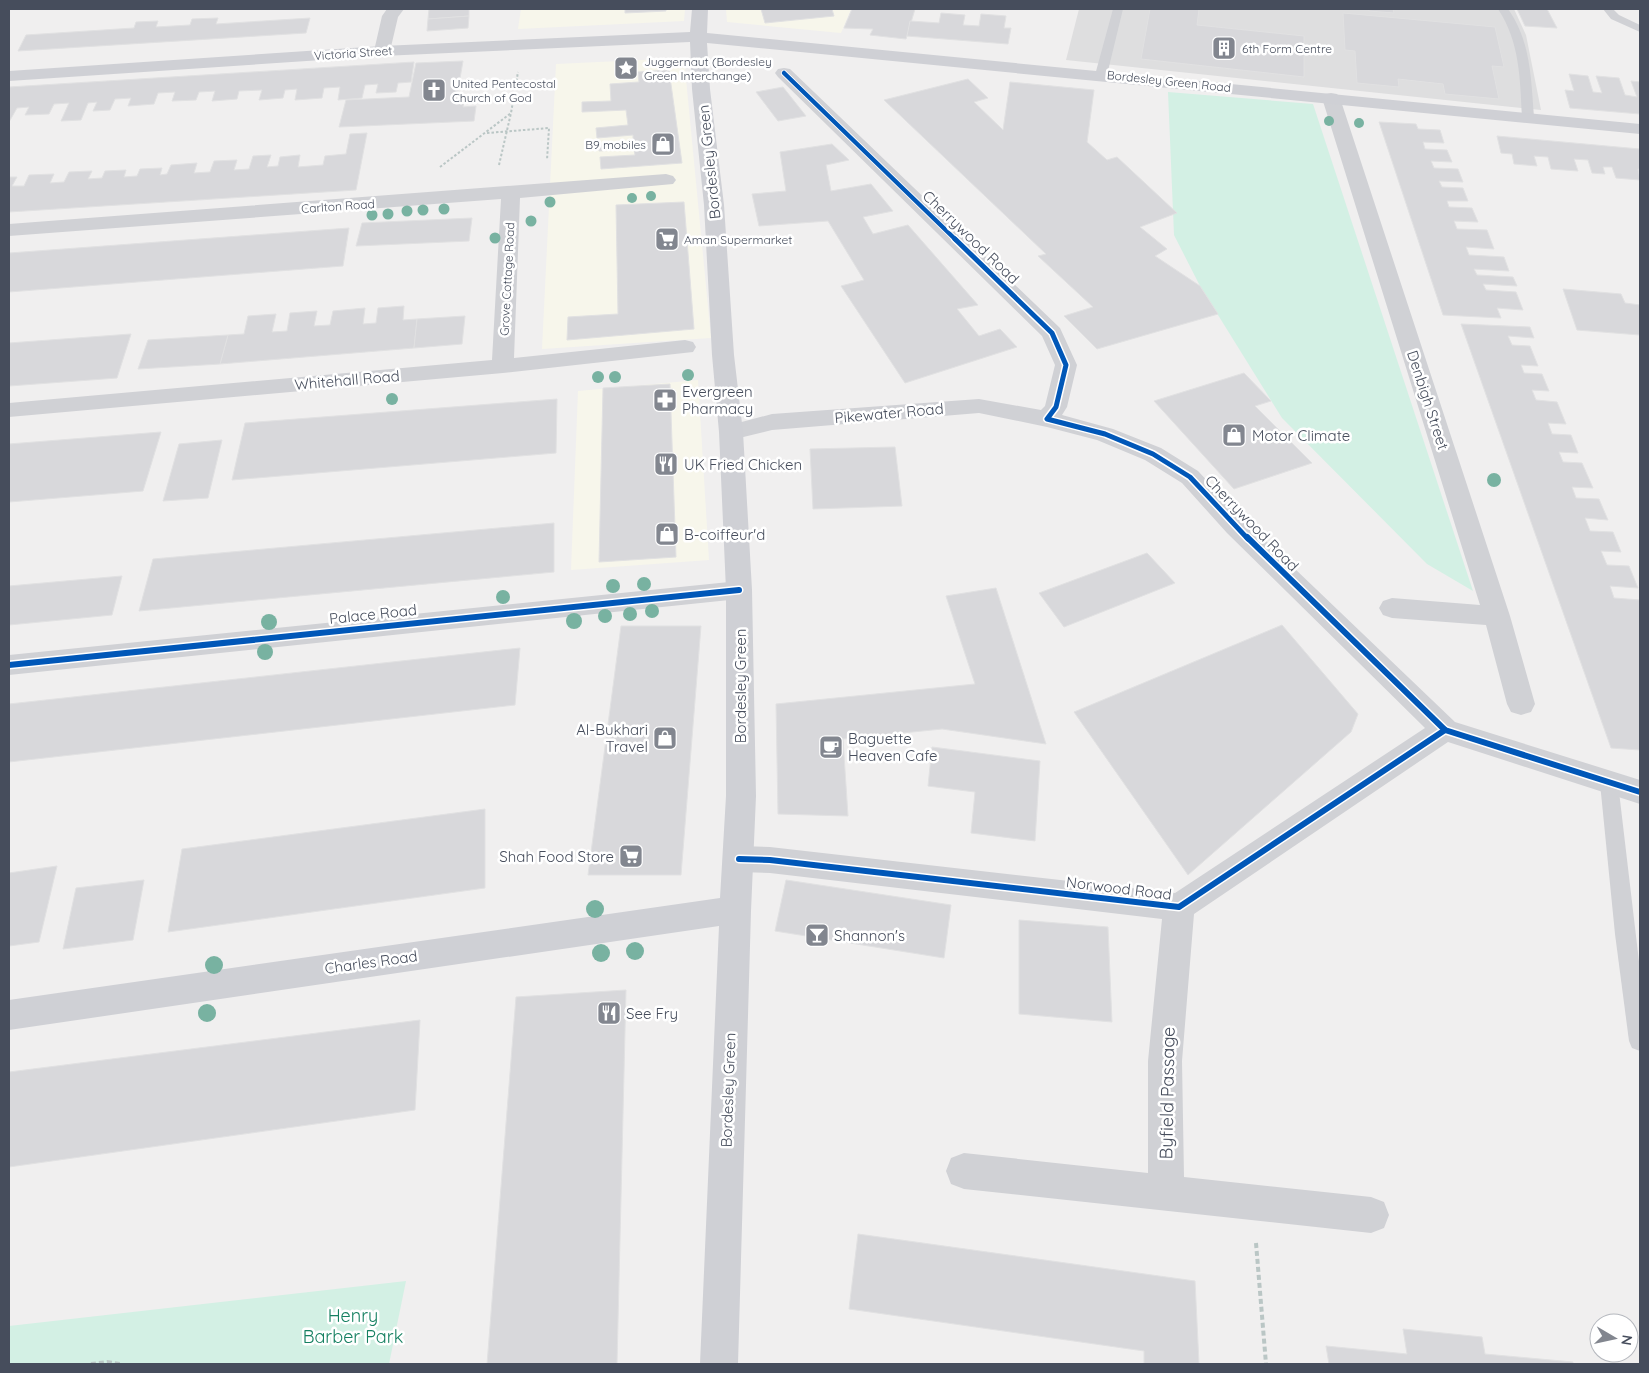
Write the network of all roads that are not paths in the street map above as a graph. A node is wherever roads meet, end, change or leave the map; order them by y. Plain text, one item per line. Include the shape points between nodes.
1 (396, 9) edge
2 (700, 9) edge
3 (1118, 9) edge
4 (1503, 9) edge
5 (1608, 9) edge
6 (1640, 29) edge
7 (698, 37) junction
8 (382, 51) junction
9 (784, 73) dead end
10 (1101, 75) junction
11 (9, 76) edge
12 (1331, 98) junction
13 (1528, 117) junction
14 (1640, 129) edge
15 (666, 180) dead end
16 (501, 194) junction
17 (9, 230) edge
18 (685, 347) dead end
19 (503, 366) junction
20 (9, 410) edge
21 (1047, 419) junction
22 (731, 432) junction
23 (739, 590) junction
24 (1392, 608) dead end
25 (1497, 616) junction
26 (9, 665) edge
27 (1521, 704) dead end
28 (1445, 730) junction
29 (1609, 783) junction
30 (1640, 792) edge
31 (739, 859) junction
32 (1179, 907) junction
33 (734, 911) junction
34 (9, 1015) edge
35 (1640, 1042) edge
36 (964, 1171) dead end
37 (1166, 1193) junction
38 (1371, 1215) dead end
39 (719, 1364) edge

1 - 8 street via 390,16
2 - 7 main road, Bordesley Green
3 - 10 lane
4 - 13 lane via 1520,39
5 - 6 lane via 1616,17
7 - 8 main road, Victoria Street
7 - 10 main road, Bordesley Green Road
7 - 22 main road, Bordesley Green
8 - 11 main road, Victoria Street
9 - 21 street, Cherrywood Road via 1052,333 1066,365 1056,407
10 - 12 main road, Bordesley Green Road
12 - 13 main road, Bordesley Green Road
12 - 25 street, Denbigh Street
13 - 14 main road, Bordesley Green Road
15 - 16 street, Carlton Road
16 - 17 street, Carlton Road
16 - 19 street, Grove Cottage Road
18 - 19 street, Whitehall Road
19 - 20 street, Whitehall Road
21 - 22 street, Pikewater Road via 979,406 772,422
21 - 28 street, Cherrywood Road via 1105,434 1153,454 1190,477 1236,527
22 - 23 main road, Bordesley Green
23 - 26 street, Palace Road
23 - 31 main road, Bordesley Green
24 - 25 street
25 - 27 street, Denbigh Street
28 - 29 street, Cherrywood Road
28 - 32 street, Norwood Road
29 - 30 street, Cherrywood Road
29 - 35 lane
31 - 32 street, Norwood Road
31 - 33 main road, Bordesley Green
32 - 37 street, Byfield Passage via 1165,1061
33 - 34 main road, Charles Road
33 - 39 main road, Bordesley Green
36 - 37 street
37 - 38 street

